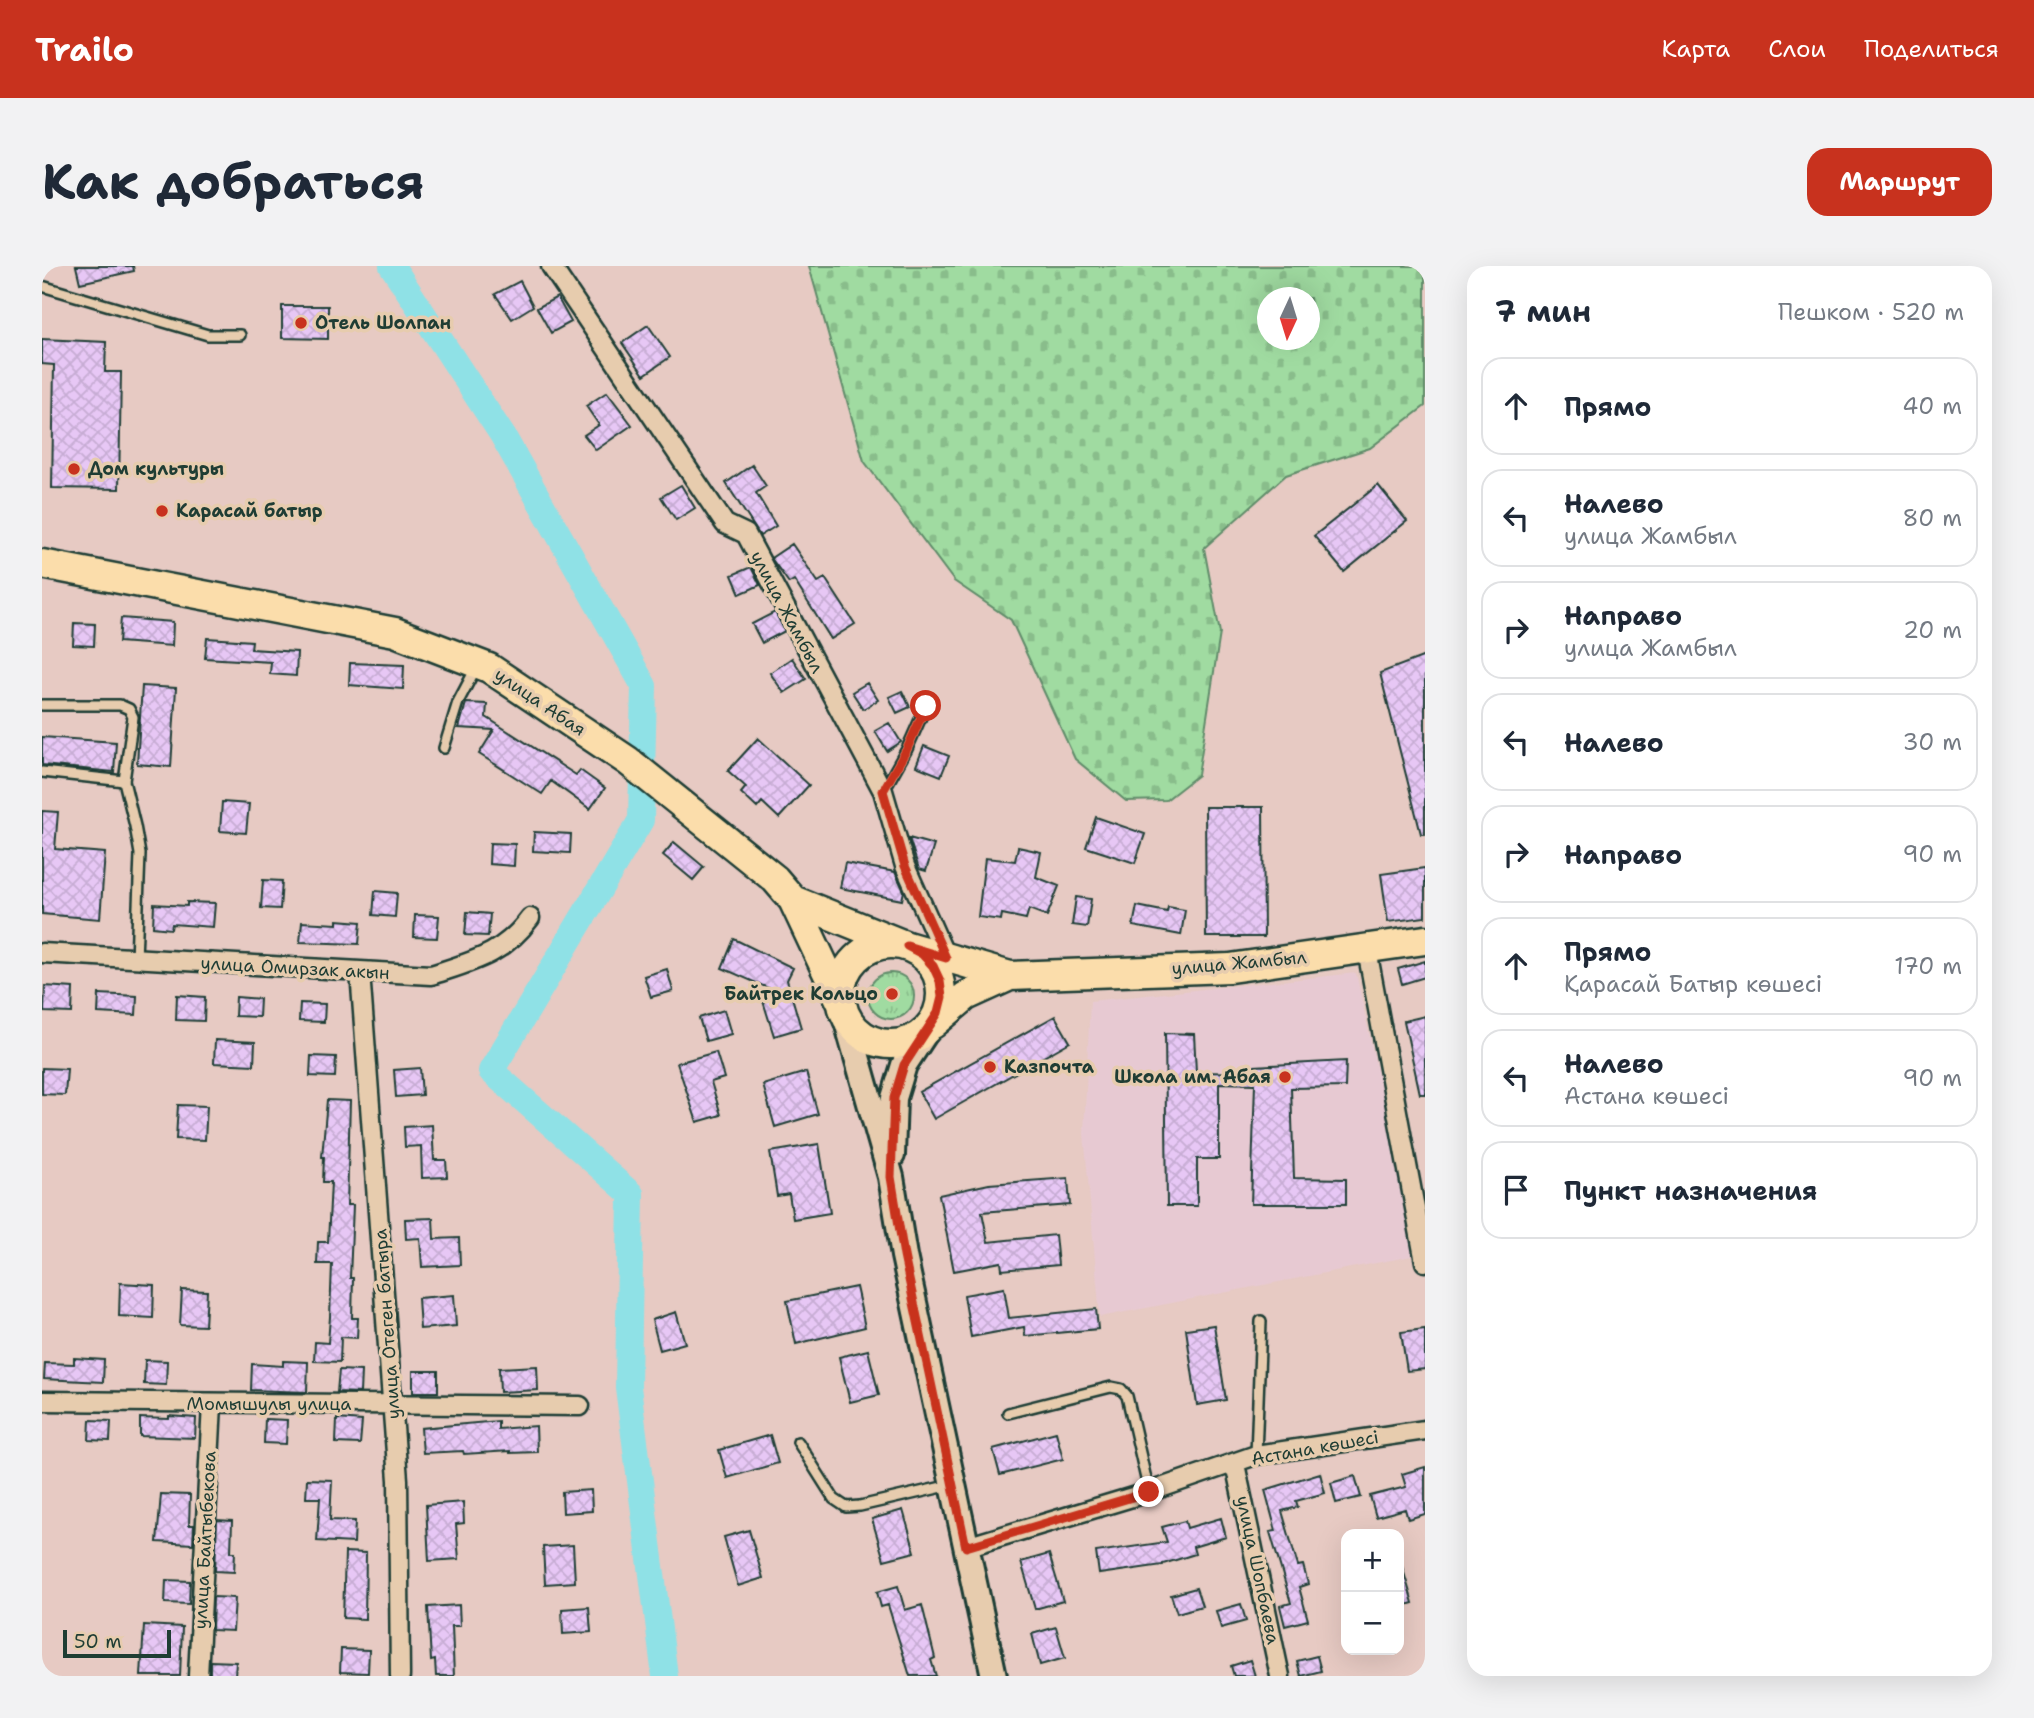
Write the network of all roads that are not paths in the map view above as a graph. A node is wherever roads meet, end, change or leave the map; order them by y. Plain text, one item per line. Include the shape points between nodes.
1 (551, 266) edge
2 (42, 286) edge
3 (240, 335) dead end
4 (42, 564) edge
5 (478, 664) junction
6 (42, 705) edge
7 (926, 706) dead end
8 (444, 748) dead end
9 (42, 772) edge
10 (124, 781) junction
11 (883, 791) junction
12 (793, 900) junction
13 (530, 918) dead end
14 (1425, 940) edge
15 (907, 946) junction
16 (1367, 950) junction
17 (42, 953) edge
18 (946, 958) junction
19 (136, 959) junction
20 (360, 972) junction
21 (1010, 976) junction
22 (842, 1004) junction
23 (929, 1027) junction
24 (891, 1177) junction
25 (1425, 1262) edge
26 (1261, 1321) dead end
27 (42, 1401) edge
28 (212, 1404) junction
29 (393, 1404) junction
30 (580, 1406) dead end
31 (1008, 1413) dead end
32 (1425, 1430) edge
33 (798, 1442) dead end
34 (1256, 1455) junction
35 (1235, 1464) junction
36 (953, 1485) junction
37 (1149, 1492) junction
38 (966, 1547) junction
39 (198, 1676) edge
40 (400, 1676) edge
41 (994, 1676) edge
42 (1280, 1676) edge

1 - 11 street, улица Жамбыл via 724,524 746,534
2 - 3 lane via 208,335
4 - 5 main road, улица Абая via 395,632
5 - 8 lane via 458,702
5 - 12 main road, улица Абая via 628,761 775,878
6 - 10 lane via 120,705 129,709 133,717
7 - 11 lane
9 - 10 lane
10 - 19 lane via 140,855
11 - 18 street, улица Жамбыл via 905,866
12 - 15 main road, улица Жамбыл
12 - 22 main road, улица Абая
13 - 20 street, улица Омирзак акын via 519,933 488,956 431,975
14 - 16 main road, улица Жамбыл
15 - 18 main road, улица Жамбыл
15 - 22 main road via 893,943 864,951 845,974
15 - 23 main road via 922,954 940,981 942,997
16 - 21 main road, улица Жамбыл via 1230,968
16 - 25 street
17 - 19 street, улица Омирзак акын
18 - 21 main road, улица Жамбыл
19 - 20 street, улица Омирзак акын
20 - 29 street, улица Отеген батыра
21 - 23 main road, улица Жамбыл via 966,996
22 - 23 main road via 857,1031 886,1044 902,1043
22 - 24 main road
23 - 24 main road via 904,1065 894,1098
24 - 36 main road
26 - 34 lane
27 - 28 street, Момышулы улица
28 - 29 street, Момышулы улица
28 - 39 street, улица Байтыбекова
29 - 30 street, Момышулы улица
29 - 40 street, улица Отеген батыра
31 - 37 lane via 1111,1387 1121,1389 1127,1396
32 - 34 street, Астана көшесі
33 - 36 lane via 834,1499 846,1507
34 - 35 street, Астана көшесі
35 - 37 street, Астана көшесі
35 - 42 street, улица Шопбаева
36 - 38 main road
37 - 38 street, Астана көшесі
38 - 41 main road

